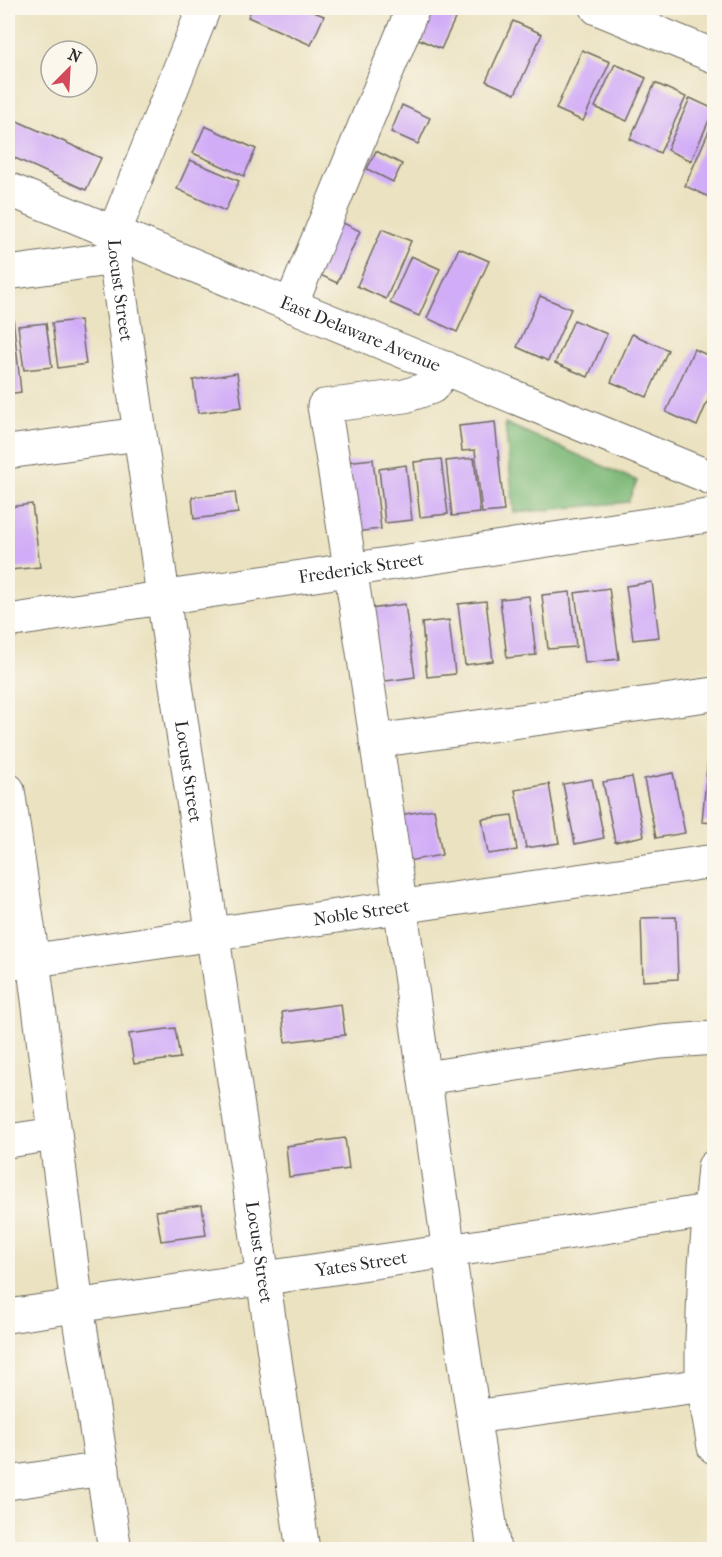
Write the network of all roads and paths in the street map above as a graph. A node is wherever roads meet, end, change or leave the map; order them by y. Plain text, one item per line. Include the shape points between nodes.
1 (204, 8) edge
2 (413, 8) edge
3 (597, 8) edge
4 (714, 56) edge
5 (8, 189) edge
6 (114, 245) junction
7 (8, 273) edge
8 (291, 305) junction
9 (446, 368) junction
10 (139, 434) junction
11 (8, 452) edge
12 (714, 479) edge
13 (714, 515) edge
14 (351, 570) junction
15 (162, 598) junction
16 (8, 621) edge
17 (714, 694) edge
18 (376, 741) junction
19 (8, 792) edge
20 (714, 861) edge
21 (401, 906) junction
22 (214, 933) junction
23 (20, 962) edge
24 (714, 1038) edge
25 (425, 1078) junction
26 (55, 1134) junction
27 (8, 1141) edge
28 (714, 1167) edge
29 (712, 1210) edge
30 (449, 1251) junction
31 (263, 1279) junction
32 (77, 1306) junction
33 (8, 1316) edge
34 (704, 1385) junction
35 (474, 1417) junction
36 (714, 1447) edge
37 (102, 1469) junction
38 (8, 1483) edge
39 (115, 1550) edge
40 (303, 1550) edge
41 (494, 1550) edge

1 - 6 street, Locust Street
2 - 8 street
3 - 4 street
5 - 6 street, East Delaware Avenue
6 - 7 street
6 - 8 street, East Delaware Avenue
6 - 10 street, Locust Street
8 - 9 street, East Delaware Avenue
9 - 12 street, East Delaware Avenue
9 - 14 street via 432,387 405,396 324,406
10 - 11 street
10 - 15 street, Locust Street
13 - 14 street, Frederick Street
14 - 15 street, Frederick Street
14 - 18 street
15 - 16 street, Frederick Street
15 - 22 street, Locust Street
17 - 18 street
18 - 21 street
19 - 23 street
20 - 21 street, Noble Street
21 - 22 street, Noble Street
21 - 25 street
22 - 23 street, Noble Street
22 - 31 street, Locust Street
23 - 26 street
24 - 25 street via 660,1042
25 - 30 street
26 - 27 street
26 - 32 street
28 - 29 street
29 - 30 street, Yates Street
29 - 34 street via 702,1328
30 - 31 street, Yates Street
30 - 35 street
31 - 32 street, Yates Street
31 - 40 street, Locust Street
32 - 33 street, Yates Street
32 - 37 street
34 - 35 street
34 - 36 street
35 - 41 street
37 - 38 street
37 - 39 street

